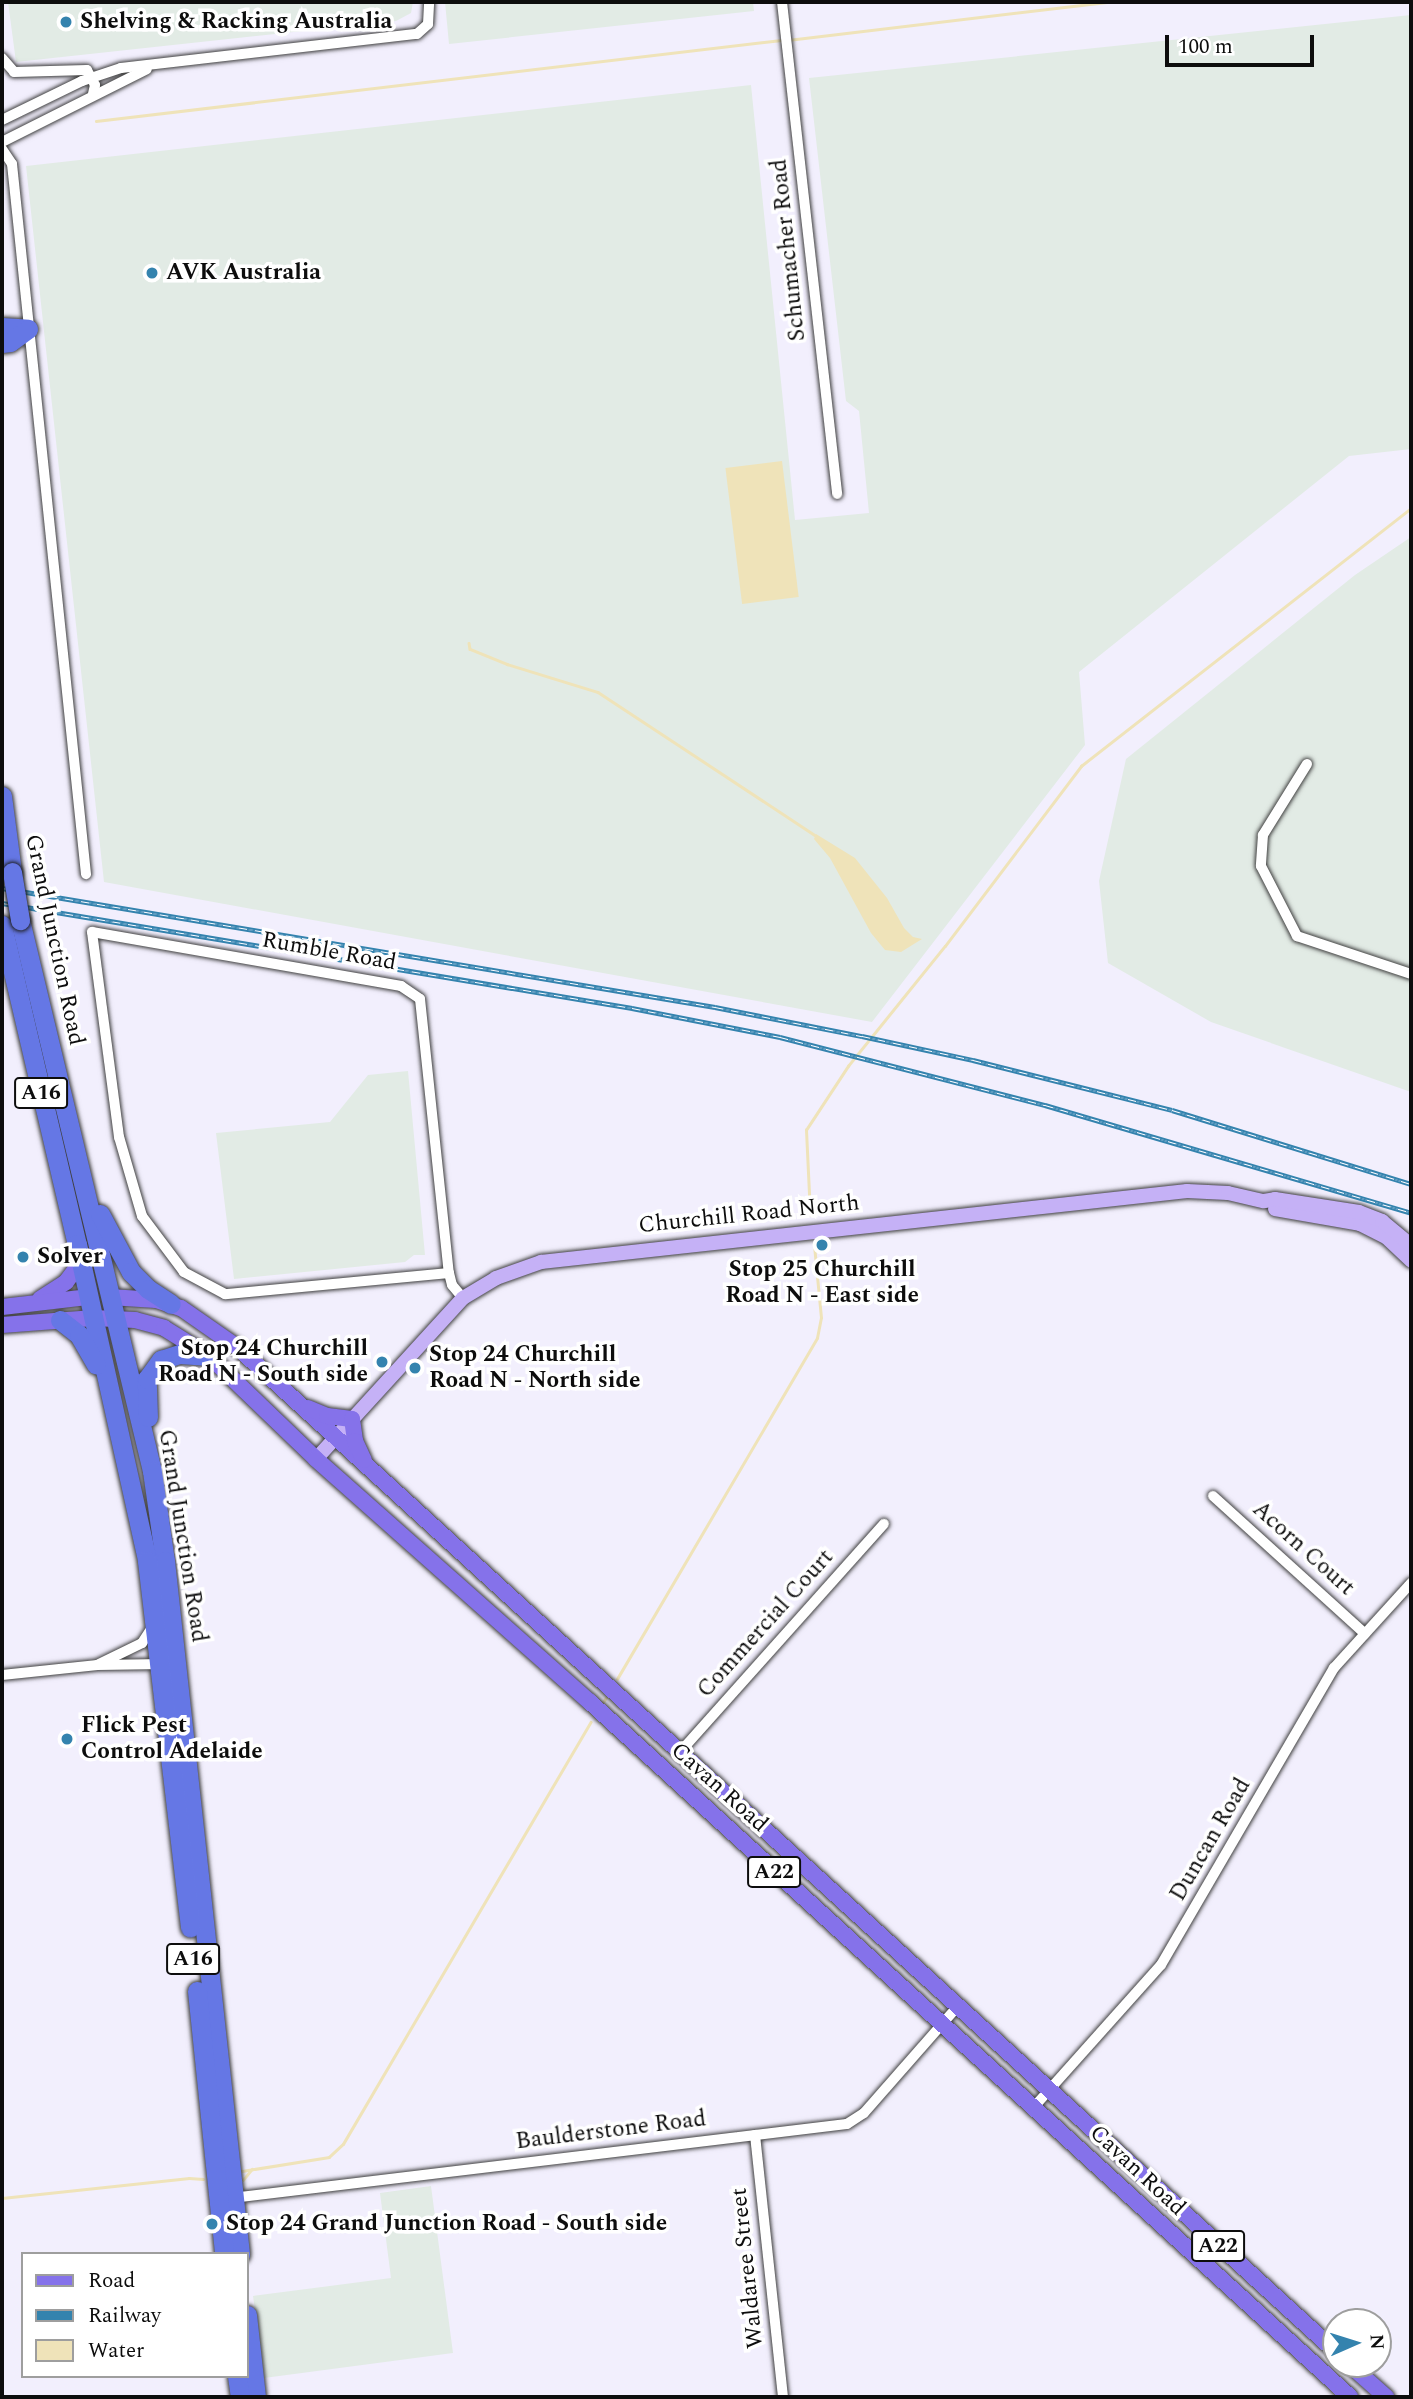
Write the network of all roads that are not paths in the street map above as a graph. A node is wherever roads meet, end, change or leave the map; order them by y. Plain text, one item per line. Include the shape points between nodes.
1 (429, 2) edge
2 (782, 2) edge
3 (2, 58) edge
4 (180, 61) junction
5 (93, 76) junction
6 (93, 94) junction
7 (2, 120) edge
8 (2, 142) edge
9 (2, 149) edge
10 (2, 327) edge
11 (28, 329) junction
12 (2, 342) edge
13 (837, 494) dead end
14 (1307, 764) dead end
15 (2, 796) edge
16 (86, 874) dead end
17 (11, 923) edge
18 (1411, 974) edge
19 (79, 1165) junction
20 (1264, 1201) junction
21 (1411, 1245) edge
22 (1411, 1260) edge
23 (81, 1262) junction
24 (449, 1273) junction
25 (89, 1297) junction
26 (110, 1297) junction
27 (463, 1298) junction
28 (28, 1304) junction
29 (171, 1304) junction
30 (2, 1307) edge
31 (94, 1318) junction
32 (116, 1319) junction
33 (60, 1320) junction
34 (2, 1325) edge
35 (209, 1356) junction
36 (296, 1403) junction
37 (352, 1419) junction
38 (119, 1432) junction
39 (335, 1437) junction
40 (316, 1458) junction
41 (367, 1466) junction
42 (152, 1471) junction
43 (1213, 1496) dead end
44 (884, 1524) dead end
45 (1411, 1583) edge
46 (155, 1622) junction
47 (1365, 1634) junction
48 (168, 1663) junction
49 (97, 1665) junction
50 (2, 1675) edge
51 (680, 1752) junction
52 (958, 2006) junction
53 (942, 2025) junction
54 (1049, 2090) junction
55 (1033, 2108) junction
56 (755, 2135) junction
57 (226, 2199) junction
58 (224, 2252) edge
59 (239, 2252) edge
60 (248, 2324) edge
61 (1322, 2339) edge
62 (237, 2378) edge
63 (1365, 2378) edge
64 (240, 2397) edge
65 (256, 2397) edge
66 (783, 2397) edge
67 (1350, 2397) edge
68 (1386, 2397) edge

1 - 4 street via 428,24 417,34
2 - 13 street, Schumacher Road
3 - 5 street via 14,72 79,68
4 - 5 street
4 - 6 street via 126,77
5 - 6 street
5 - 7 street
6 - 8 street
9 - 11 street, Grand Junction Road via 12,163
10 - 11 highway
11 - 12 highway
11 - 16 street, Grand Junction Road
14 - 18 street via 1263,835 1261,866 1297,936
15 - 17 highway, Grand Junction Road / A16, bridge via 12,872
17 - 19 highway, Grand Junction Road / A16
17 - 23 highway, Grand Junction Road / A16
19 - 26 highway, Grand Junction Road / A16
19 - 29 highway via 105,1227 131,1272
20 - 21 street, Churchill Road North via 1368,1215
20 - 22 street, Churchill Road North via 1272,1208 1370,1228
20 - 27 street, Churchill Road North via 1187,1191 541,1262 496,1278
23 - 25 highway, Grand Junction Road / A16
23 - 28 main road via 57,1290
24 - 24 street, Rumble Road via 420,999 401,986 92,932 119,1137 142,1216 184,1272 225,1294
24 - 27 street, Rumble Road
25 - 26 highway, Cavan Road / A22
25 - 28 main road, A22
25 - 31 highway, Grand Junction Road / A16
26 - 29 main road, Cavan Road / A22
26 - 32 highway, Grand Junction Road / A16
27 - 37 street, Churchill Road North
28 - 30 main road, A22
29 - 36 main road, Cavan Road / A22 via 219,1331
31 - 32 main road, Cavan Road / A22
31 - 33 main road, A22
31 - 38 highway, Grand Junction Road / A16
32 - 35 main road, Cavan Road / A22 via 164,1328
32 - 42 highway, Grand Junction Road / A16
33 - 34 main road, A22
33 - 38 highway via 86,1344
35 - 40 main road, Cavan Road / A22
35 - 42 highway via 170,1356 154,1367 147,1379
36 - 37 main road via 327,1416
36 - 39 main road, Cavan Road / A22
37 - 39 street, Churchill Road North
37 - 41 main road via 355,1441
38 - 46 highway, Grand Junction Road / A16
39 - 40 street, Churchill Road North
39 - 41 main road, Cavan Road / A22
40 - 53 main road, Cavan Road / A22
41 - 51 main road, Cavan Road / A22
42 - 48 highway, Grand Junction Road / A16
43 - 47 street, Acorn Court
44 - 51 street, Commercial Court
45 - 47 street, Duncan Road
46 - 48 highway, Grand Junction Road / A16
46 - 49 street via 142,1643
47 - 54 street, Duncan Road via 1334,1668 1161,1965
48 - 49 street
48 - 57 highway, Grand Junction Road / A16
49 - 50 street
51 - 52 main road, Cavan Road / A22
52 - 53 street, Baulderstone Road
52 - 54 main road, Cavan Road / A22
53 - 55 main road, Cavan Road / A22
53 - 56 street, Baulderstone Road via 855,2120
54 - 55 street, Duncan Road
54 - 61 main road, Cavan Road / A22
55 - 67 main road, Cavan Road / A22
56 - 57 street, Baulderstone Road
56 - 66 street, Waldaree Street
57 - 58 highway, Grand Junction Road / A16
57 - 59 highway, Grand Junction Road / A16
60 - 65 highway
62 - 64 highway
63 - 68 main road

